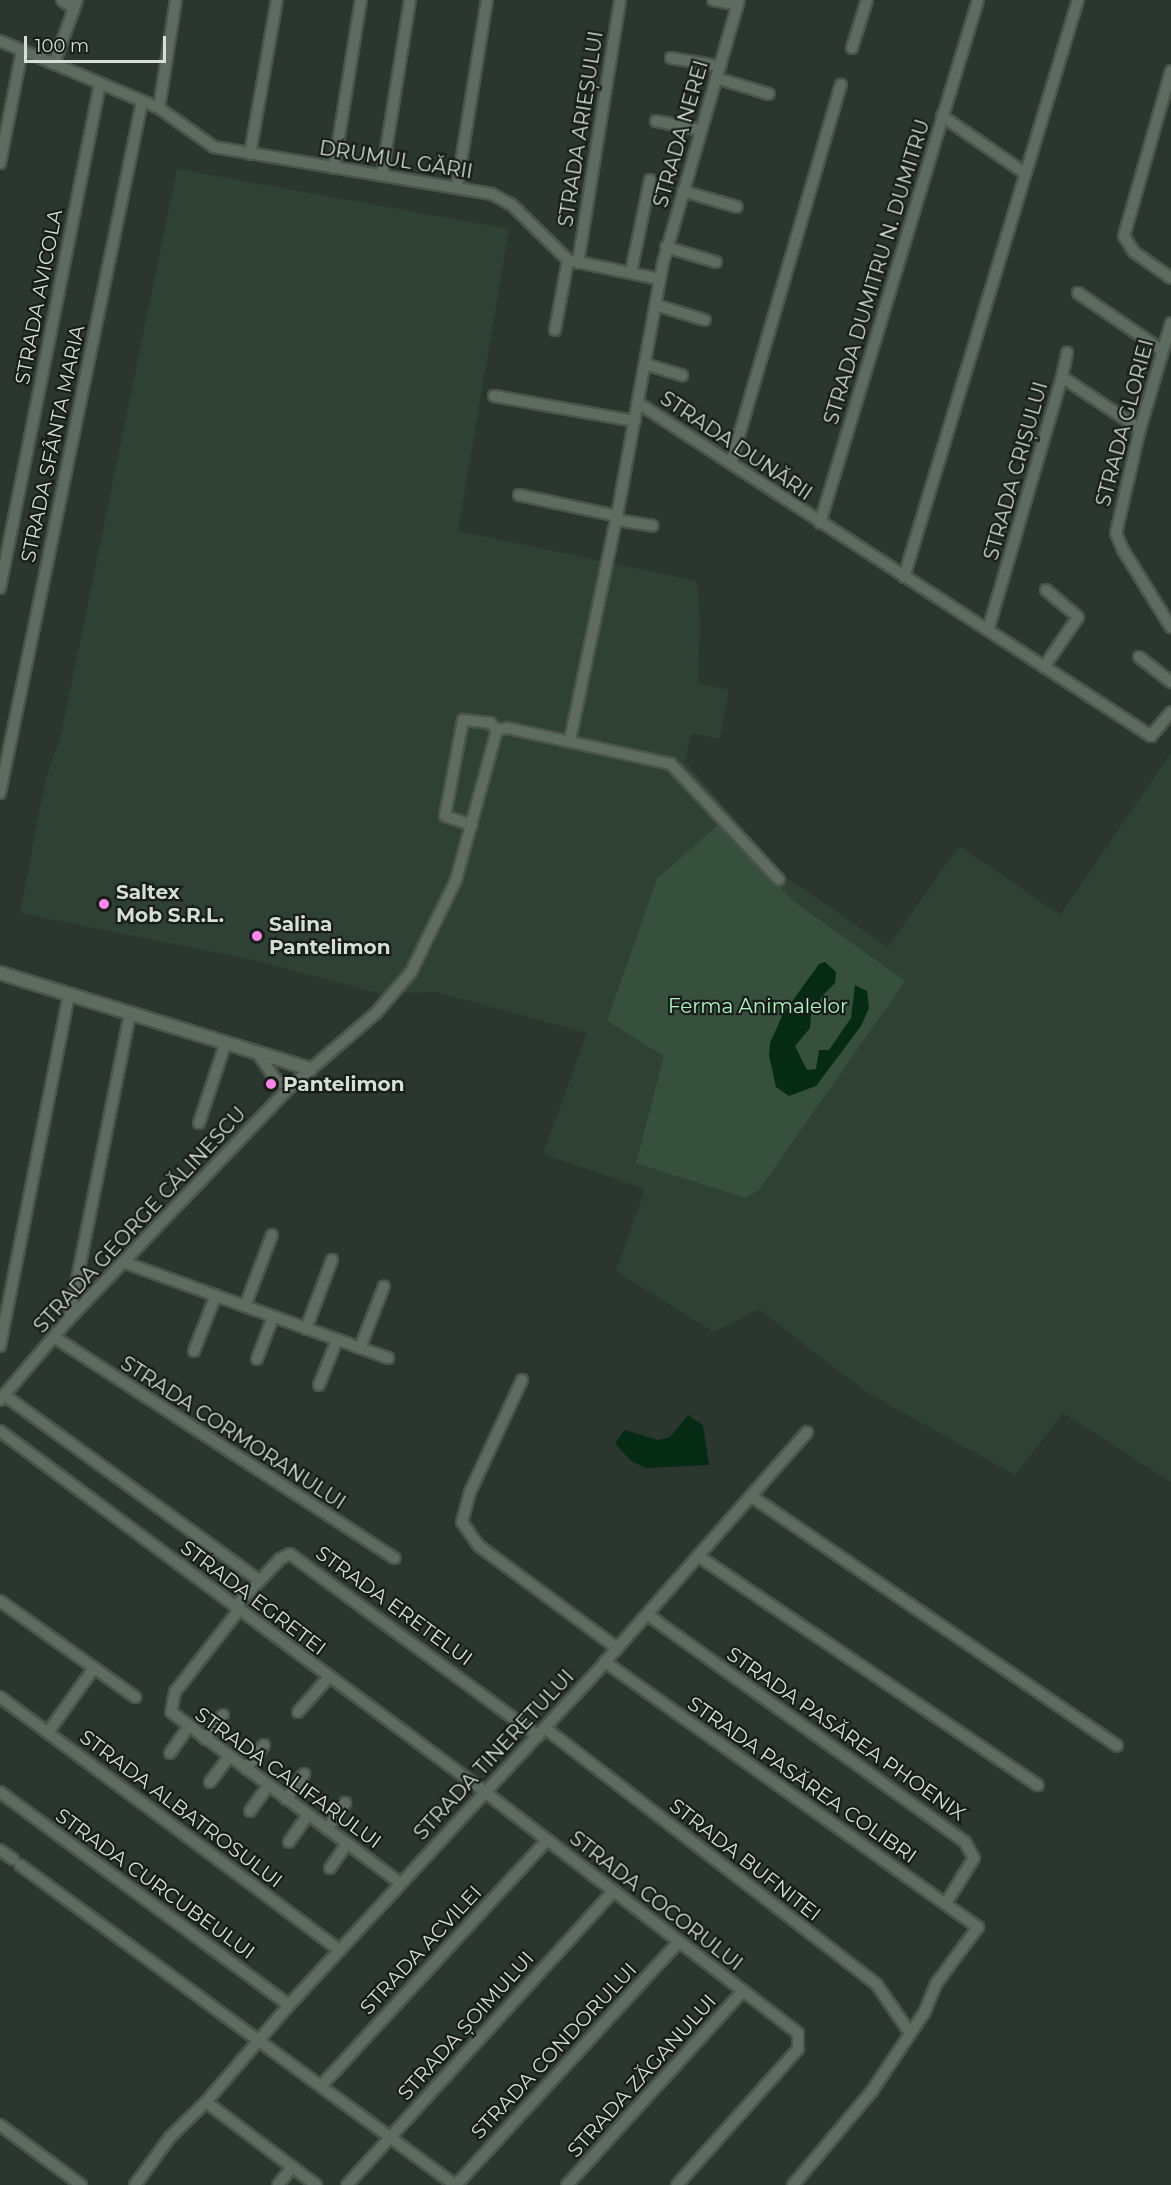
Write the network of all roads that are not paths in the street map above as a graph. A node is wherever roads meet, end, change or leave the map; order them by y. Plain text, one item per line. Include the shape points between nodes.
1 (62, 0) edge
2 (176, 0) edge
3 (277, 0) edge
4 (361, 0) edge
5 (410, 0) edge
6 (487, 0) edge
7 (620, 0) edge
8 (713, 0) edge
9 (867, 0) edge
10 (978, 0) edge
11 (1078, 0) edge
12 (739, 2) edge
13 (76, 4) edge
14 (0, 41) edge
15 (852, 48) dead end
16 (22, 51) junction
17 (671, 58) dead end
18 (54, 64) junction
19 (720, 66) junction
20 (1171, 71) edge
21 (716, 78) junction
22 (100, 84) junction
23 (841, 85) dead end
24 (769, 94) dead end
25 (142, 102) junction
26 (159, 108) junction
27 (942, 116) junction
28 (656, 121) dead end
29 (701, 130) junction
30 (250, 154) junction
31 (0, 162) edge
32 (334, 168) junction
33 (1025, 173) junction
34 (382, 175) junction
35 (651, 180) dead end
36 (457, 187) junction
37 (683, 190) junction
38 (737, 207) dead end
39 (666, 247) junction
40 (573, 262) junction
41 (716, 262) dead end
42 (631, 272) junction
43 (1171, 278) edge
44 (659, 279) junction
45 (1078, 293) dead end
46 (656, 305) junction
47 (705, 320) dead end
48 (1171, 323) edge
49 (555, 330) dead end
50 (1162, 350) junction
51 (1067, 353) dead end
52 (645, 364) junction
53 (682, 375) dead end
54 (1062, 377) junction
55 (494, 396) dead end
56 (638, 403) junction
57 (635, 421) junction
58 (1140, 429) junction
59 (731, 463) junction
60 (519, 495) dead end
61 (617, 518) junction
62 (820, 523) junction
63 (653, 526) dead end
64 (904, 577) junction
65 (0, 588) edge
66 (1046, 590) dead end
67 (1171, 627) edge
68 (988, 630) junction
69 (1139, 657) dead end
70 (1044, 667) junction
71 (1171, 682) edge
72 (1171, 712) edge
73 (497, 730) junction
74 (570, 740) junction
75 (0, 793) edge
76 (472, 825) junction
77 (779, 880) dead end
78 (0, 973) edge
79 (69, 995) junction
80 (130, 1013) junction
81 (226, 1042) junction
82 (257, 1053) junction
83 (310, 1069) junction
84 (290, 1087) junction
85 (199, 1123) dead end
86 (272, 1235) dead end
87 (332, 1260) dead end
88 (123, 1262) junction
89 (384, 1286) dead end
90 (216, 1295) junction
91 (246, 1306) junction
92 (273, 1317) junction
93 (69, 1319) junction
94 (306, 1329) junction
95 (54, 1337) junction
96 (337, 1340) junction
97 (0, 1346) edge
98 (360, 1348) junction
99 (195, 1352) dead end
100 (388, 1358) dead end
101 (257, 1359) dead end
102 (522, 1380) dead end
103 (319, 1385) dead end
104 (2, 1398) edge
105 (0, 1431) edge
106 (807, 1432) dead end
107 (751, 1496) junction
108 (698, 1556) junction
109 (394, 1558) dead end
110 (259, 1580) junction
111 (0, 1601) edge
112 (237, 1608) junction
113 (648, 1614) junction
114 (617, 1648) junction
115 (606, 1662) junction
116 (94, 1668) junction
117 (329, 1677) junction
118 (0, 1697) edge
119 (135, 1697) dead end
120 (298, 1712) dead end
121 (223, 1715) dead end
122 (188, 1727) junction
123 (48, 1732) junction
124 (542, 1732) junction
125 (205, 1739) junction
126 (264, 1745) dead end
127 (1117, 1746) dead end
128 (170, 1753) dead end
129 (229, 1757) junction
130 (246, 1769) junction
131 (304, 1774) dead end
132 (210, 1782) dead end
133 (1038, 1785) dead end
134 (268, 1786) junction
135 (0, 1792) edge
136 (485, 1792) junction
137 (286, 1799) junction
138 (345, 1803) dead end
139 (250, 1811) dead end
140 (308, 1815) junction
141 (327, 1829) junction
142 (547, 1840) junction
143 (289, 1842) dead end
144 (347, 1844) junction
145 (0, 1850) edge
146 (330, 1868) dead end
147 (400, 1883) junction
148 (613, 1892) junction
149 (946, 1903) junction
150 (679, 1942) junction
151 (340, 1950) junction
152 (743, 1991) junction
153 (289, 2005) junction
154 (910, 2033) junction
155 (259, 2039) junction
156 (321, 2085) junction
157 (206, 2102) junction
158 (0, 2125) edge
159 (390, 2136) junction
160 (292, 2167) junction
161 (81, 2185) edge
162 (135, 2185) edge
163 (278, 2185) edge
164 (316, 2185) edge
165 (347, 2185) edge
166 (456, 2185) edge
167 (567, 2185) edge
168 (677, 2185) edge
169 (793, 2185) edge

1 - 13 street
2 - 26 street
3 - 30 street
4 - 32 street
5 - 34 street
6 - 36 street
7 - 40 street, STRADA ARIEȘULUI
8 - 12 street
9 - 15 street
10 - 27 street
11 - 33 street
12 - 19 street, STRADA NEREI
13 - 18 street
14 - 16 street, DRUMUL GĂRII
16 - 18 street, DRUMUL GĂRII
16 - 31 street
17 - 19 street
18 - 22 street, DRUMUL GĂRII
19 - 21 street, STRADA NEREI
20 - 43 street via 1124,236 1134,252
21 - 24 street
21 - 29 street, STRADA NEREI
22 - 25 street, DRUMUL GĂRII
22 - 65 street, STRADA AVICOLA
23 - 59 street
25 - 26 street, DRUMUL GĂRII
25 - 75 street, STRADA SFÂNTA MARIA
26 - 30 street, DRUMUL GĂRII via 207,144
27 - 33 street, STRADA DUMITRU N. DUMITRU
27 - 62 street, STRADA DUMITRU N. DUMITRU
28 - 29 street
29 - 37 street, STRADA NEREI
30 - 32 street, DRUMUL GĂRII
32 - 34 street, DRUMUL GĂRII
33 - 64 street
34 - 36 street, DRUMUL GĂRII
35 - 42 street
36 - 40 street, DRUMUL GĂRII via 506,200
37 - 38 street
37 - 39 street, STRADA NEREI
39 - 41 street
39 - 44 street, STRADA NEREI
40 - 42 street
40 - 49 street, STRADA ARIEȘULUI
42 - 44 street
44 - 46 street
45 - 50 street
46 - 47 street
46 - 52 street
48 - 50 street, STRADA GLORIEI
50 - 58 street, STRADA GLORIEI
51 - 54 street
52 - 53 street
52 - 56 street
54 - 58 street, STRADA CRIȘULUI
54 - 68 street, STRADA CRIȘULUI
55 - 57 street
56 - 57 street, STRADA DUNĂRII
56 - 59 street, STRADA DUNĂRII
57 - 61 street, STRADA DUNĂRII
58 - 67 street, STRADA GLORIEI via 1116,533
59 - 62 street, STRADA DUNĂRII
60 - 61 street
61 - 63 street
61 - 74 street, STRADA DUNĂRII
62 - 64 street, STRADA DUNĂRII
64 - 68 street, STRADA DUNĂRII
66 - 70 street via 1078,617
68 - 70 street, STRADA DUNĂRII
69 - 71 street
70 - 72 street, STRADA DUNĂRII via 1151,736
73 - 74 street via 507,728
73 - 76 street, STRADA GEORGE CĂLINESCU
73 - 76 street via 490,723 463,720 445,816
74 - 77 street via 671,764
76 - 83 street, STRADA GEORGE CĂLINESCU via 449,900 411,972 376,1013
78 - 79 street
79 - 80 street
79 - 97 street
80 - 81 street
80 - 93 street
81 - 82 street
81 - 85 street
82 - 83 street
82 - 84 street via 276,1080
83 - 84 street, STRADA GEORGE CĂLINESCU
84 - 88 street, STRADA GEORGE CĂLINESCU
86 - 91 street
87 - 94 street
88 - 90 street
88 - 93 street, STRADA GEORGE CĂLINESCU
89 - 98 street
90 - 91 street
90 - 99 street
91 - 92 street
92 - 94 street
92 - 101 street
93 - 95 street, STRADA GEORGE CĂLINESCU
94 - 96 street
95 - 104 street, STRADA GEORGE CĂLINESCU
95 - 109 street, STRADA CORMORANULUI
96 - 98 street
96 - 103 street
98 - 100 street
102 - 114 street via 470,1492 462,1522 479,1546
104 - 110 street via 107,1467
105 - 112 street, STRADA EGRETEI
106 - 107 street, STRADA TINERETULUI
107 - 108 street, STRADA TINERETULUI
107 - 127 street
108 - 113 street, STRADA TINERETULUI
108 - 133 street
110 - 112 street, STRADA ERETELUI
110 - 124 street, STRADA ERETELUI via 286,1555 298,1557
111 - 116 street
112 - 117 street, STRADA EGRETEI
112 - 122 street, STRADA CALIFARULUI via 172,1698 171,1712
113 - 114 street, STRADA TINERETULUI
113 - 149 street, STRADA PASĂREA PHOENIX via 958,1836 974,1858
114 - 115 street, STRADA TINERETULUI
115 - 124 street, STRADA TINERETULUI
115 - 149 street, STRADA PASĂREA COLIBRI
116 - 119 street
116 - 123 street
117 - 120 street
117 - 136 street, STRADA EGRETEI
118 - 123 street, STRADA ALBATROSULUI
121 - 125 street
122 - 125 street, STRADA CALIFARULUI
122 - 128 street
123 - 151 street, STRADA ALBATROSULUI
124 - 136 street, STRADA TINERETULUI
124 - 154 street, STRADA BUFNITEI via 877,1985
125 - 129 street, STRADA CALIFARULUI
126 - 130 street
129 - 130 street, STRADA CALIFARULUI
129 - 132 street
130 - 134 street, STRADA CALIFARULUI
131 - 137 street
134 - 137 street, STRADA CALIFARULUI
134 - 139 street
135 - 153 street, STRADA CURCUBEULUI
136 - 142 street, STRADA COCORULUI
136 - 147 street, STRADA TINERETULUI
137 - 140 street, STRADA CALIFARULUI
138 - 141 street
140 - 141 street, STRADA CALIFARULUI
140 - 143 street
141 - 144 street, STRADA CALIFARULUI
142 - 148 street, STRADA COCORULUI
142 - 156 street, STRADA ACVILEI
144 - 146 street
144 - 147 street, STRADA CALIFARULUI
145 - 155 street
147 - 151 street, STRADA TINERETULUI
148 - 150 street, STRADA COCORULUI
148 - 159 street, STRADA ȘOIMULUI
149 - 154 street, STRADA PASĂREA COLIBRI via 978,1927 936,1984
150 - 152 street, STRADA COCORULUI
150 - 166 street, STRADA CONDORULUI
151 - 153 street, STRADA TINERETULUI
152 - 167 street, STRADA ZĂGANULUI
152 - 168 street, STRADA COCORULUI via 798,2033 801,2041
153 - 155 street, STRADA TINERETULUI
154 - 169 street via 861,2106
155 - 156 street
155 - 157 street, STRADA TINERETULUI
156 - 159 street
157 - 160 street
157 - 162 street, STRADA TINERETULUI via 170,2137
158 - 161 street
159 - 165 street, STRADA ȘOIMULUI
159 - 166 street
160 - 163 street
160 - 164 street

